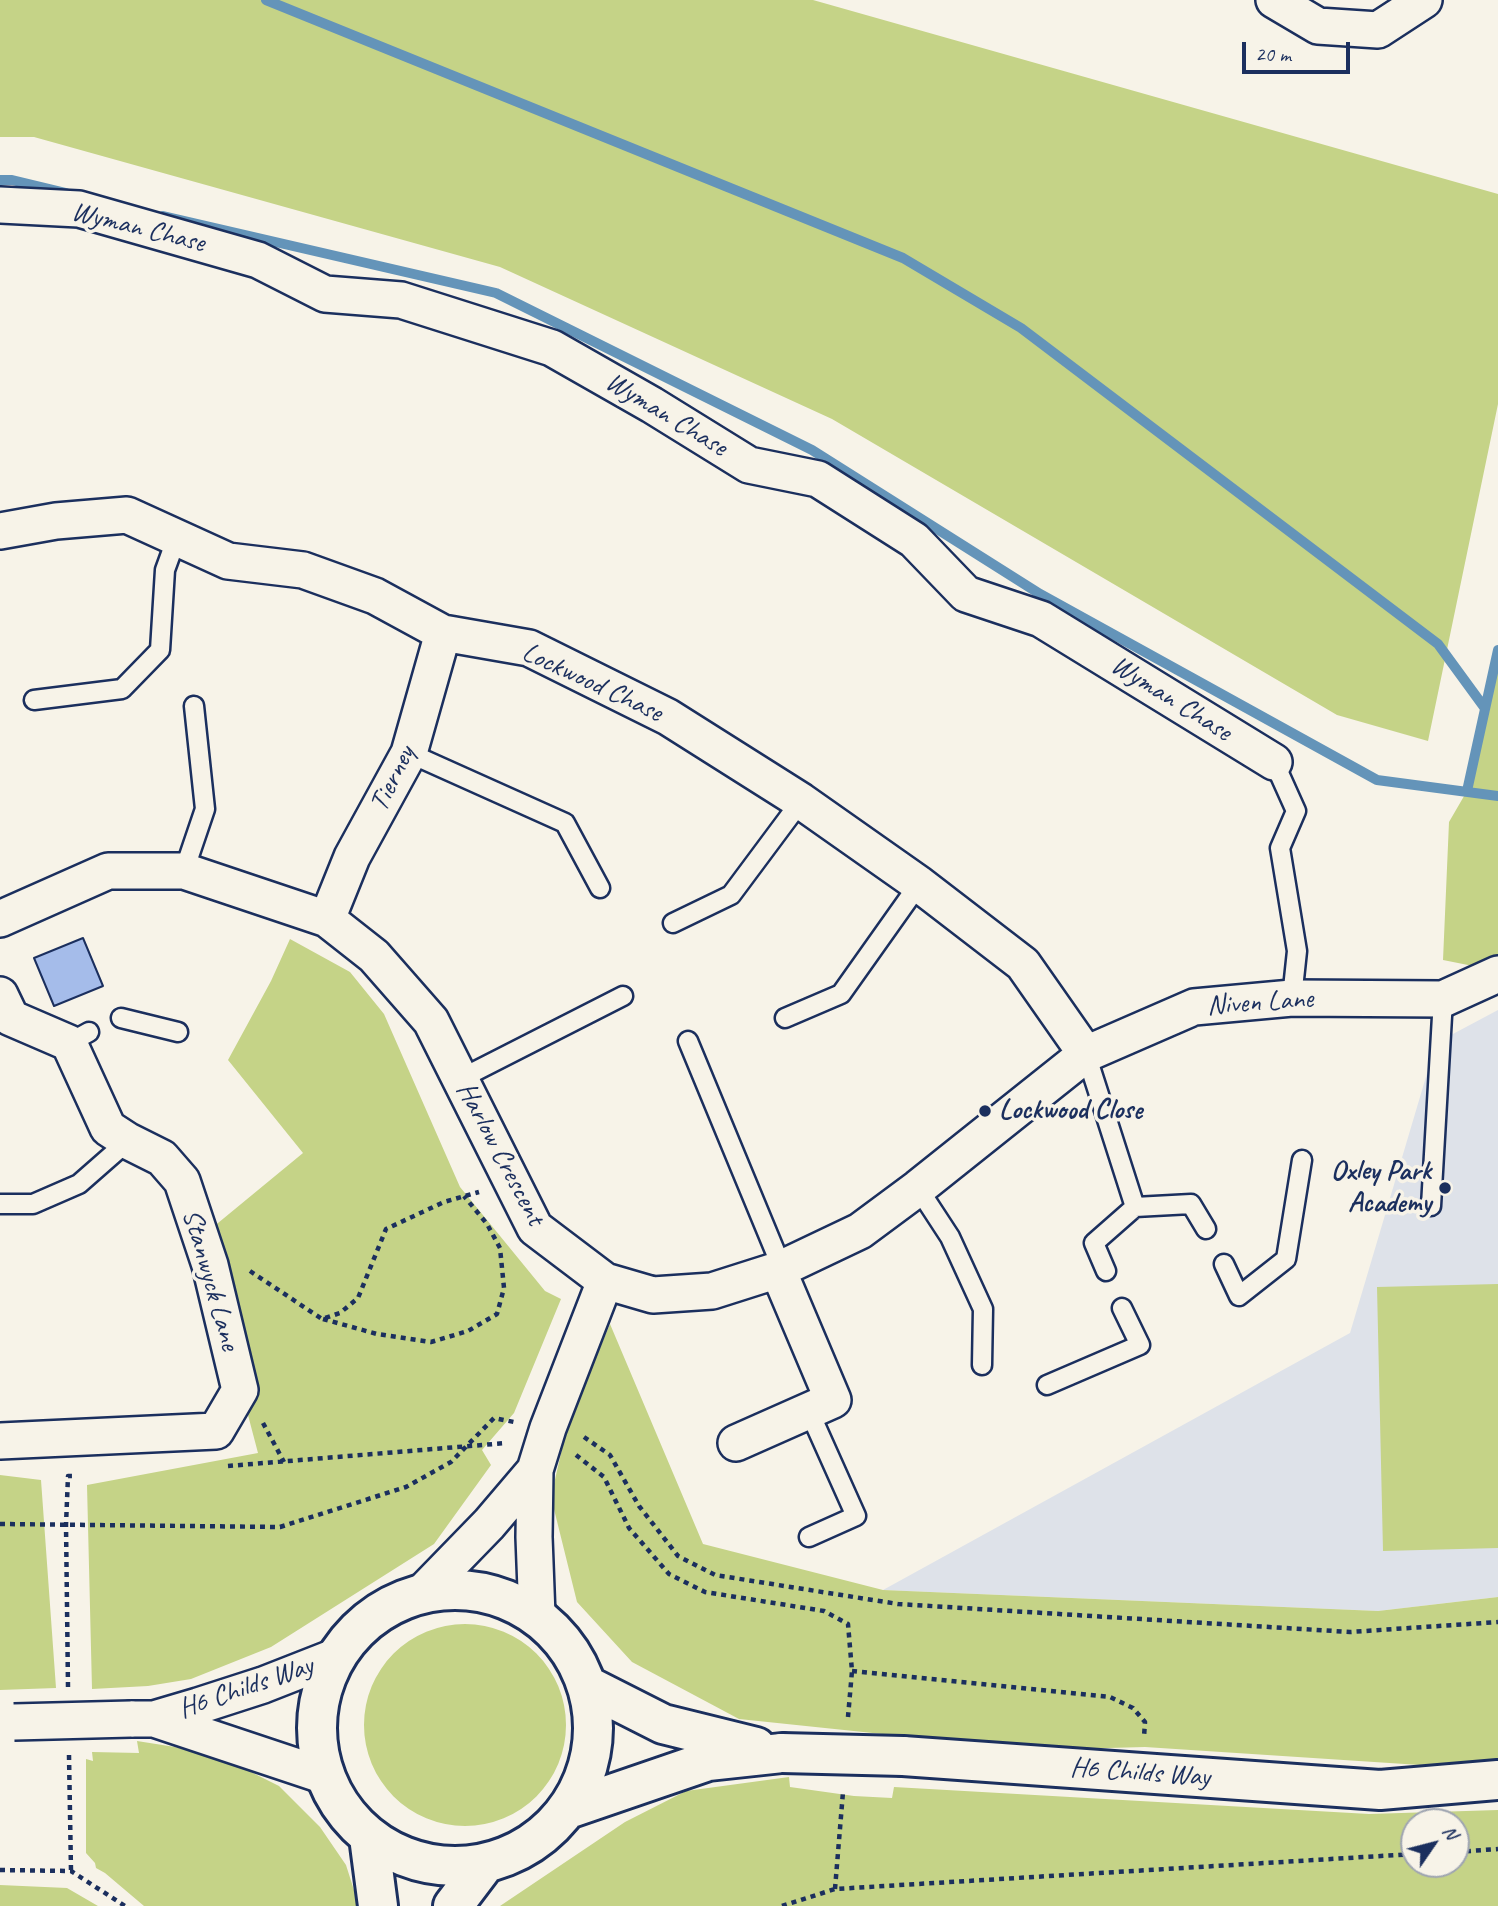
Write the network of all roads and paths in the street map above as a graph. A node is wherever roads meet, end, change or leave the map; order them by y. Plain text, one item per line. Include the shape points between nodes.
1 (1274, 0) edge
2 (1424, 0) edge
3 (0, 205) edge
4 (0, 531) edge
5 (177, 537) junction
6 (443, 633) junction
7 (34, 700) dead end
8 (194, 706) dead end
9 (409, 753) junction
10 (1274, 762) joint
11 (801, 801) junction
12 (184, 872) junction
13 (919, 884) junction
14 (600, 888) dead end
15 (0, 919) edge
16 (327, 919) junction
17 (673, 923) dead end
18 (1498, 974) edge
19 (0, 995) edge
20 (623, 996) dead end
21 (1292, 998) junction
22 (1443, 999) junction
23 (121, 1018) dead end
24 (785, 1018) dead end
25 (178, 1032) dead end
26 (688, 1041) dead end
27 (1086, 1054) junction
28 (460, 1079) junction
29 (128, 1141) junction
30 (1302, 1160) dead end
31 (512, 1182) junction
32 (918, 1188) junction
33 (464, 1196) junction
34 (0, 1204) edge
35 (1431, 1206) dead end
36 (1135, 1207) junction
37 (1206, 1229) dead end
38 (1224, 1264) dead end
39 (210, 1265) junction
40 (780, 1269) junction
41 (1105, 1270) dead end
42 (605, 1281) junction
43 (1122, 1308) dead end
44 (323, 1318) junction
45 (982, 1365) dead end
46 (1047, 1385) dead end
47 (809, 1411) junction
48 (548, 1428) junction
49 (0, 1441) edge
50 (736, 1443) dead end
51 (535, 1470) junction
52 (0, 1524) edge
53 (809, 1536) dead end
54 (422, 1593) junction
55 (537, 1616) junction
56 (1498, 1622) edge
57 (337, 1656) junction
58 (852, 1671) dead end
59 (588, 1686) junction
60 (143, 1719) junction
61 (7, 1722) edge
62 (1145, 1747) dead end
63 (782, 1753) junction
64 (325, 1776) junction
65 (1498, 1780) edge
66 (568, 1810) junction
67 (369, 1837) junction
68 (1498, 1849) edge
69 (1470, 1851) edge
70 (1400, 1855) edge
71 (484, 1864) junction
72 (0, 1870) edge
73 (125, 1906) edge
74 (378, 1906) edge
75 (453, 1906) edge
76 (782, 1906) edge

1 - 2 street via 1318,26 1378,30
3 - 10 street, Wyman Chase via 79,209 258,260 325,295 401,300 552,348 748,465 818,479 914,540 966,594 1041,619
4 - 5 street, Lockwood Chase via 56,520 128,515
5 - 6 street, Lockwood Chase via 228,561 303,570 376,596
5 - 7 lane via 165,570 160,650 122,689
6 - 9 street, Tierney
6 - 11 street, Lockwood Chase via 529,648 668,717
8 - 12 lane via 205,809
9 - 14 lane via 565,823
9 - 16 street, Tierney via 352,857
10 - 21 lane via 1296,811 1280,848 1297,951
11 - 13 street, Lockwood Chase
11 - 17 lane via 731,895
12 - 15 street, Harlow Crescent via 108,871
12 - 16 street, Harlow Crescent
13 - 24 lane via 841,994
13 - 27 street, Lockwood Chase via 1023,964
16 - 28 street, Harlow Crescent via 374,956 431,1021
18 - 22 street
19 - 29 street, Stanwyck Lane via 11,1018 79,1038 108,1128
20 - 28 lane
21 - 22 street, Niven Lane
21 - 27 street, Niven Lane via 1194,1007
22 - 35 lane
23 - 25 lane
26 - 40 lane
27 - 32 street, Harlow Crescent
27 - 36 lane
28 - 31 street, Harlow Crescent
29 - 34 lane via 79,1184 33,1204
29 - 39 street, Stanwyck Lane via 162,1158 181,1181
30 - 38 lane via 1286,1259 1239,1296
31 - 33 path
31 - 42 street, Harlow Crescent via 534,1228
32 - 40 street, Harlow Crescent via 860,1231
32 - 45 lane via 950,1237 982,1309
33 - 44 path via 386,1228 358,1298 340,1313
33 - 44 path via 500,1248 505,1289 497,1314 468,1331 431,1342 377,1334
36 - 37 lane via 1191,1204
36 - 41 lane via 1094,1243
39 - 44 path via 236,1262
39 - 49 street, Stanwyck Lane via 240,1390 216,1431
40 - 42 street, Harlow Crescent via 712,1292 653,1296
40 - 47 street via 833,1400
42 - 48 street
43 - 46 lane via 1140,1345
47 - 50 street
47 - 53 lane via 856,1516
48 - 51 street
48 - 52 path via 494,1418 451,1462 406,1487 280,1527
48 - 56 path via 582,1436 610,1455 639,1506 678,1556 715,1575 898,1604 1350,1632
51 - 54 street
51 - 55 street
54 - 55 street via 462,1589 502,1597
54 - 57 street via 388,1606 359,1628
55 - 59 street via 568,1647
57 - 60 street, H6 Childs Way via 263,1685
57 - 64 street via 320,1695 317,1736
58 - 62 path via 1110,1697 1133,1708 1144,1722
59 - 63 street, H6 Childs Way via 663,1724
59 - 66 street via 594,1729 588,1771
60 - 61 street, H6 Childs Way, bridge
60 - 64 street, H6 Childs Way
63 - 65 street, H6 Childs Way, bridge via 903,1756 1380,1790
63 - 66 street, H6 Childs Way via 708,1761
64 - 67 street via 343,1810
66 - 71 street via 545,1835 516,1854
67 - 71 street via 404,1857 430,1864
67 - 74 street
68 - 69 path
70 - 76 path via 835,1889
71 - 75 street
72 - 73 path via 71,1871

